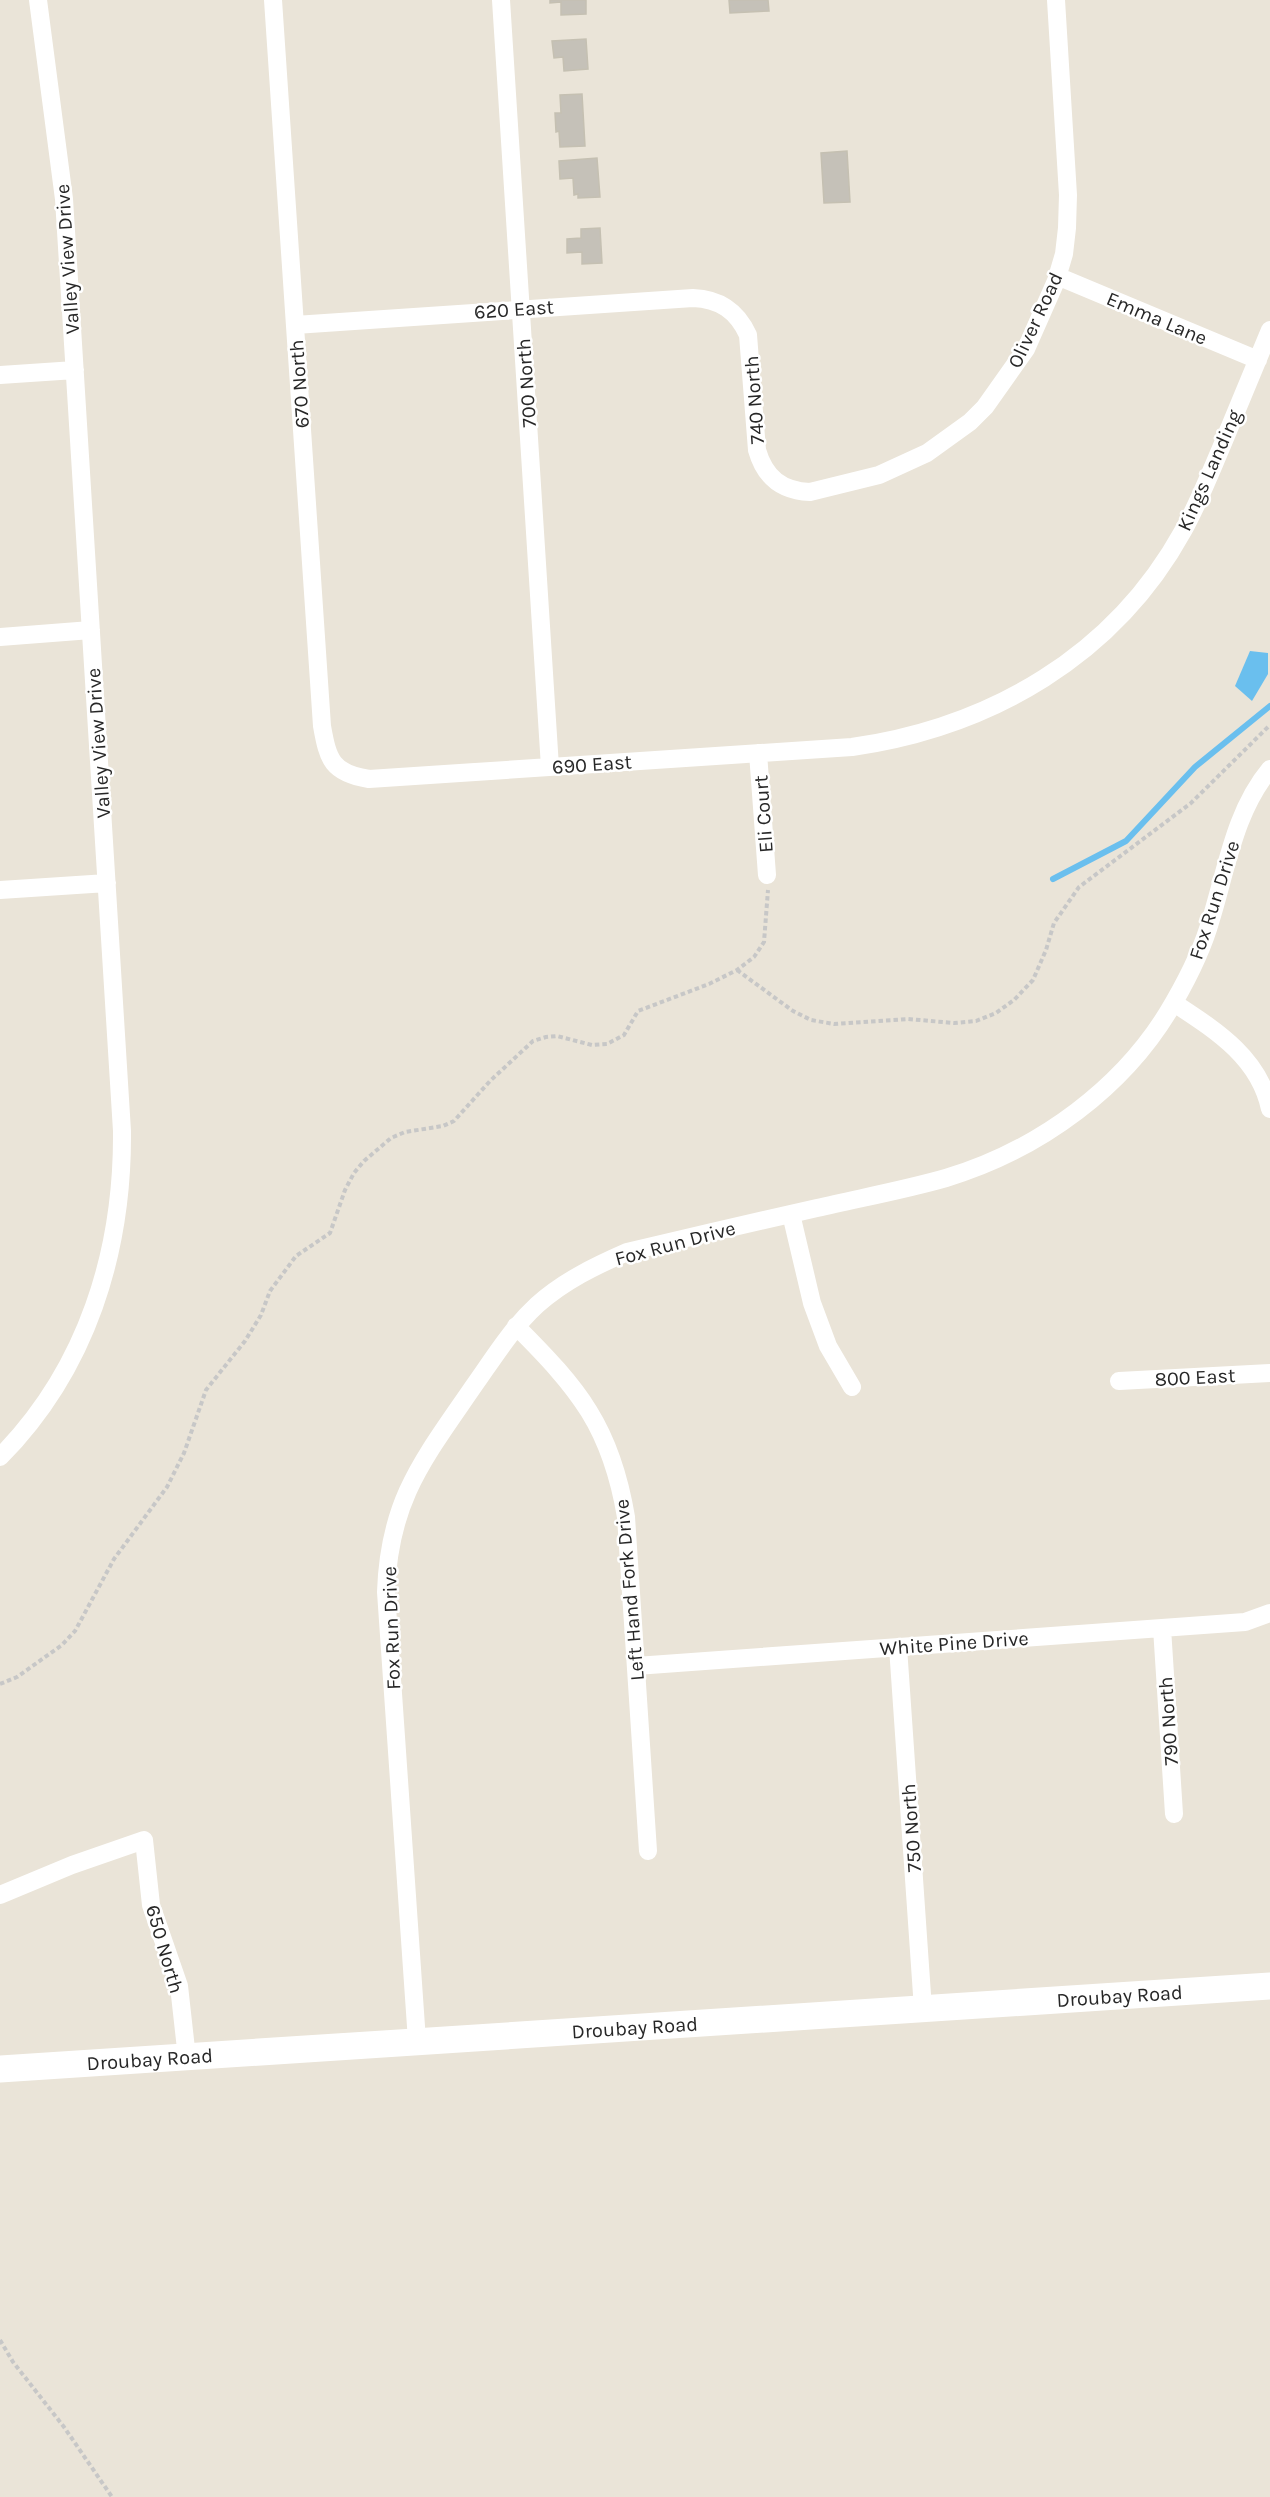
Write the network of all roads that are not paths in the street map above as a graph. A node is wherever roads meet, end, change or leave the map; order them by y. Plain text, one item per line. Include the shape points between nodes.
1 (38, 0) edge
2 (273, 0) edge
3 (501, 0) edge
4 (1056, 0) edge
5 (1057, 276) junction
6 (521, 308) junction
7 (731, 310) joint
8 (295, 325) junction
9 (1270, 330) edge
10 (1258, 360) junction
11 (75, 370) junction
12 (0, 375) edge
13 (783, 487) joint
14 (91, 630) junction
15 (0, 637) edge
16 (852, 747) joint
17 (758, 753) junction
18 (334, 767) joint
19 (550, 767) junction
20 (1270, 768) edge
21 (767, 875) road end
22 (107, 883) junction
23 (0, 890) edge
24 (1174, 1003) junction
25 (1270, 1109) edge
26 (790, 1214) junction
27 (516, 1326) junction
28 (1270, 1373) edge
29 (1119, 1381) dead end
30 (852, 1387) dead end
31 (0, 1457) edge
32 (1270, 1613) edge
33 (1162, 1628) junction
34 (898, 1647) junction
35 (636, 1666) junction
36 (1174, 1814) dead end
37 (648, 1851) dead end
38 (0, 1895) edge
39 (1270, 1986) edge
40 (923, 2009) junction
41 (417, 2041) junction
42 (187, 2058) junction
43 (0, 2069) edge

1 - 11 street, Valley View Drive via 64,199
2 - 8 street, 670 North
3 - 6 street, 700 North
4 - 5 street, Oliver Road via 1068,195 1064,254
5 - 10 street, Emma Lane
5 - 13 street, Oliver Road via 1026,349 985,407 952,436 927,453 879,475 810,492
6 - 7 street, 620 East via 693,298 713,301
6 - 8 street, 620 East
6 - 19 street, 700 North
7 - 13 street, 740 North via 744,326 750,345 760,462
8 - 18 street, 670 North via 322,726
9 - 10 street, Kings Landing
10 - 16 street, Kings Landing via 1183,532 1149,583 1108,628 1034,685 977,715 915,735
11 - 12 street
11 - 14 street, Valley View Drive
14 - 15 street
14 - 22 street, Valley View Drive
16 - 17 street, 690 East
17 - 19 street, 690 East
17 - 21 street, Eli Court
18 - 19 street, 690 East via 369,779
20 - 24 street, Fox Run Drive via 1240,817 1210,923
22 - 23 street
22 - 31 street, Valley View Drive via 122,1131 115,1232 98,1297 70,1361 31,1421
24 - 25 street via 1238,1050 1254,1071
24 - 26 street, Fox Run Drive via 1146,1046 1097,1095 1011,1152 946,1178
26 - 27 street, Fox Run Drive via 627,1251 580,1272
26 - 30 street via 812,1303 828,1346
27 - 35 street, Left Hand Fork Drive via 574,1387 603,1436 613,1462 626,1517
27 - 41 street, Fox Run Drive via 419,1466 400,1506 389,1549 386,1592
28 - 29 street, 800 East
32 - 33 street, White Pine Drive via 1245,1622
33 - 34 street, White Pine Drive
33 - 36 street, 790 North
34 - 35 street, White Pine Drive
34 - 40 street, 750 North
35 - 37 street, Left Hand Fork Drive
38 - 42 street, 650 North via 144,1840 151,1905 179,1986
39 - 40 street, Droubay Road
40 - 41 street, Droubay Road
41 - 42 street, Droubay Road
42 - 43 street, Droubay Road

